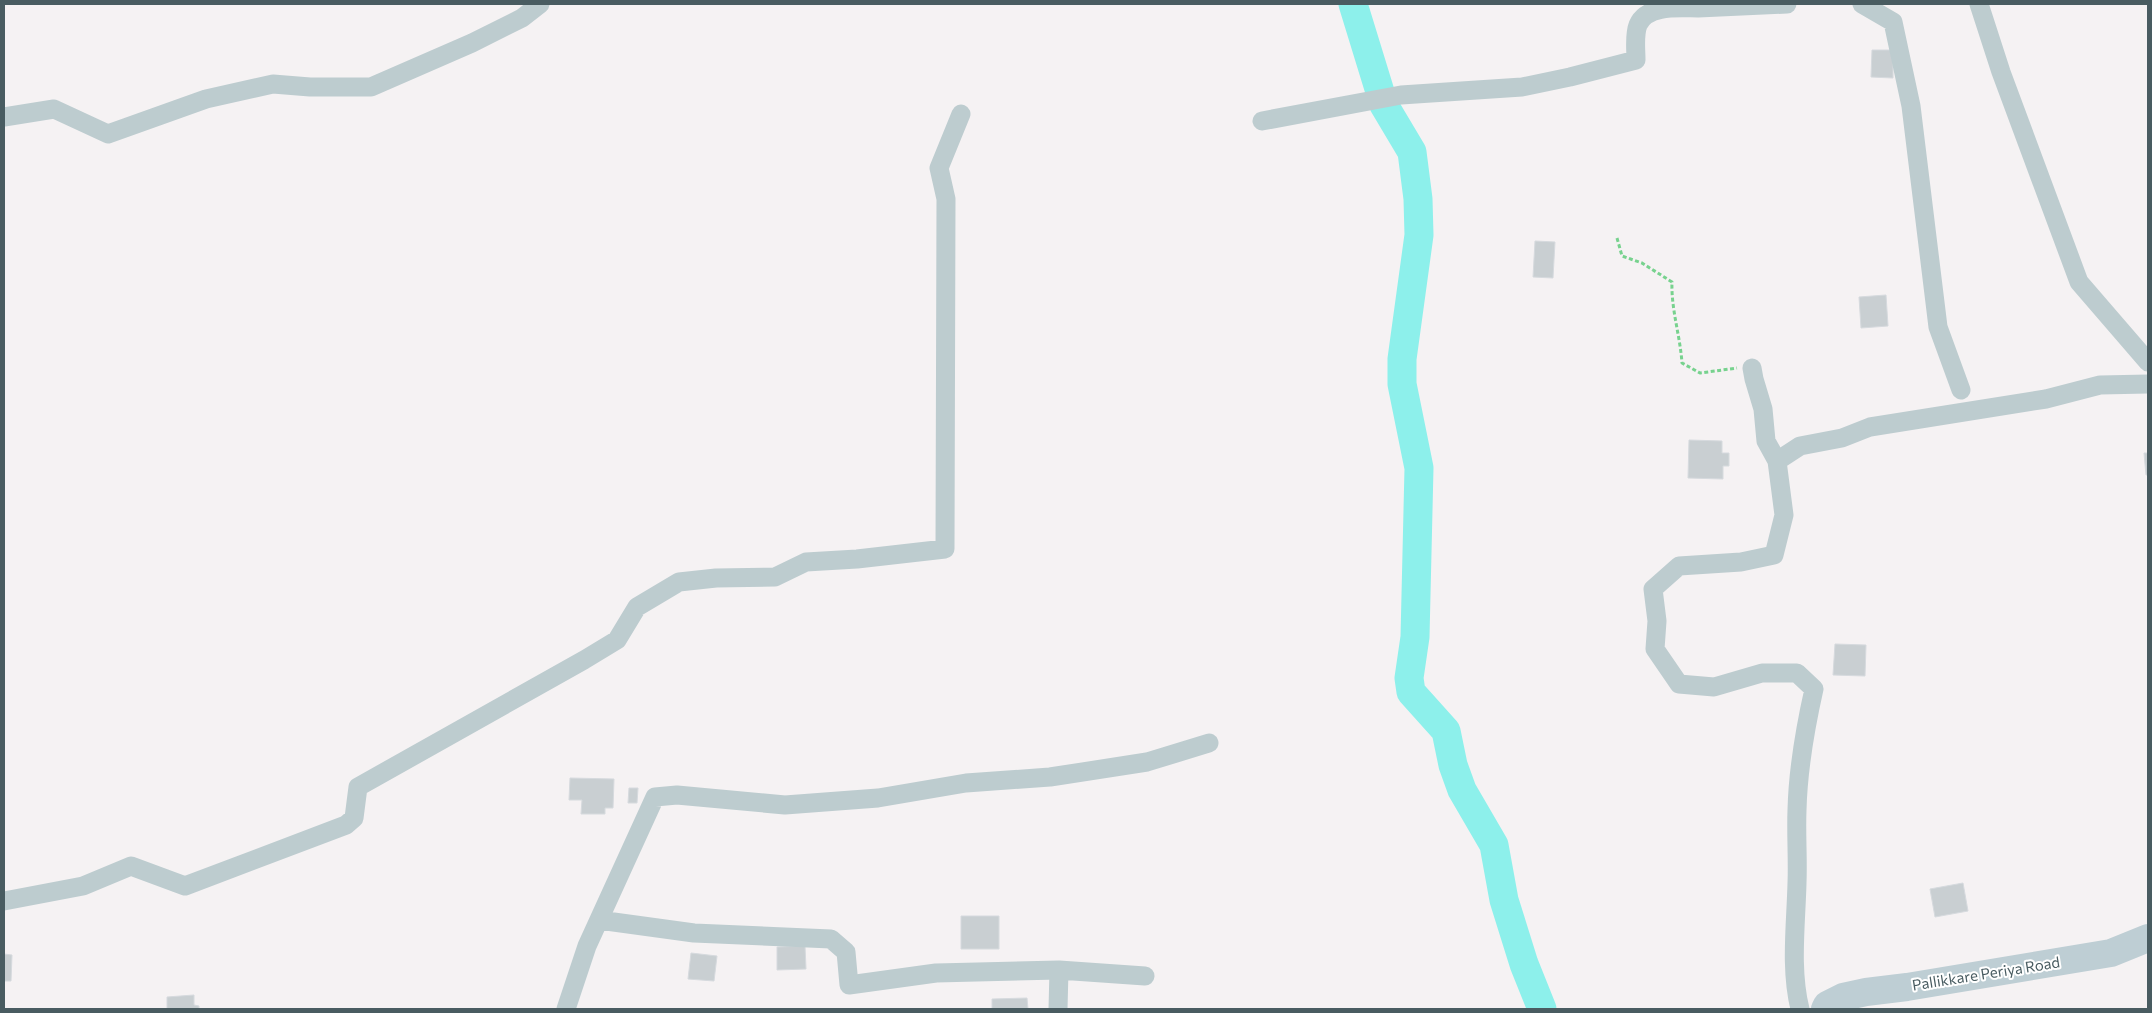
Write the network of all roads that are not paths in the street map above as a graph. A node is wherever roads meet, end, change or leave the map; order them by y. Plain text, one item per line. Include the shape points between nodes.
1 (540, 4) edge
2 (1787, 4) edge
3 (1862, 4) edge
4 (1979, 4) edge
5 (1701, 6) edge
6 (961, 114) dead end
7 (4, 117) edge
8 (1262, 121) dead end
9 (2148, 362) edge
10 (1752, 368) road end
11 (2148, 384) edge
12 (1961, 390) dead end
13 (1777, 461) junction
14 (1209, 744) dead end
15 (4, 901) edge
16 (599, 920) junction
17 (2148, 938) edge
18 (1059, 970) junction
19 (1145, 976) dead end
20 (566, 1009) edge
21 (1058, 1009) edge
22 (1800, 1009) edge
23 (1825, 1009) edge

1 - 7 street via 522,18 472,43 371,86 273,84 206,99 108,134 54,109
2 - 5 street
3 - 12 street via 1893,22 1911,106 1938,327
4 - 9 street via 2079,282
5 - 8 street via 1648,13 1638,24 1636,60 1522,87 1401,95
6 - 15 street via 939,168 946,199 945,550 806,562 775,577 679,582 637,607 617,640 358,787 354,818 346,825 185,886 132,866 83,886
10 - 13 street via 1763,409 1766,441
11 - 13 street via 2100,386 1870,427 1842,438 1800,446
13 - 22 street via 1784,516 1774,555 1740,562 1679,566 1654,589 1655,649 1679,684 1714,687 1762,673 1797,673 1814,689 1803,738 1796,810 1795,959
14 - 16 street via 1147,762 1050,777 966,783 878,798 785,805 677,795 655,797
16 - 18 street via 694,933 831,939 846,952 849,985 936,973
16 - 20 street
17 - 23 main road, Pallikkare Periya Road via 2111,953 1843,997
18 - 19 street
18 - 21 street

